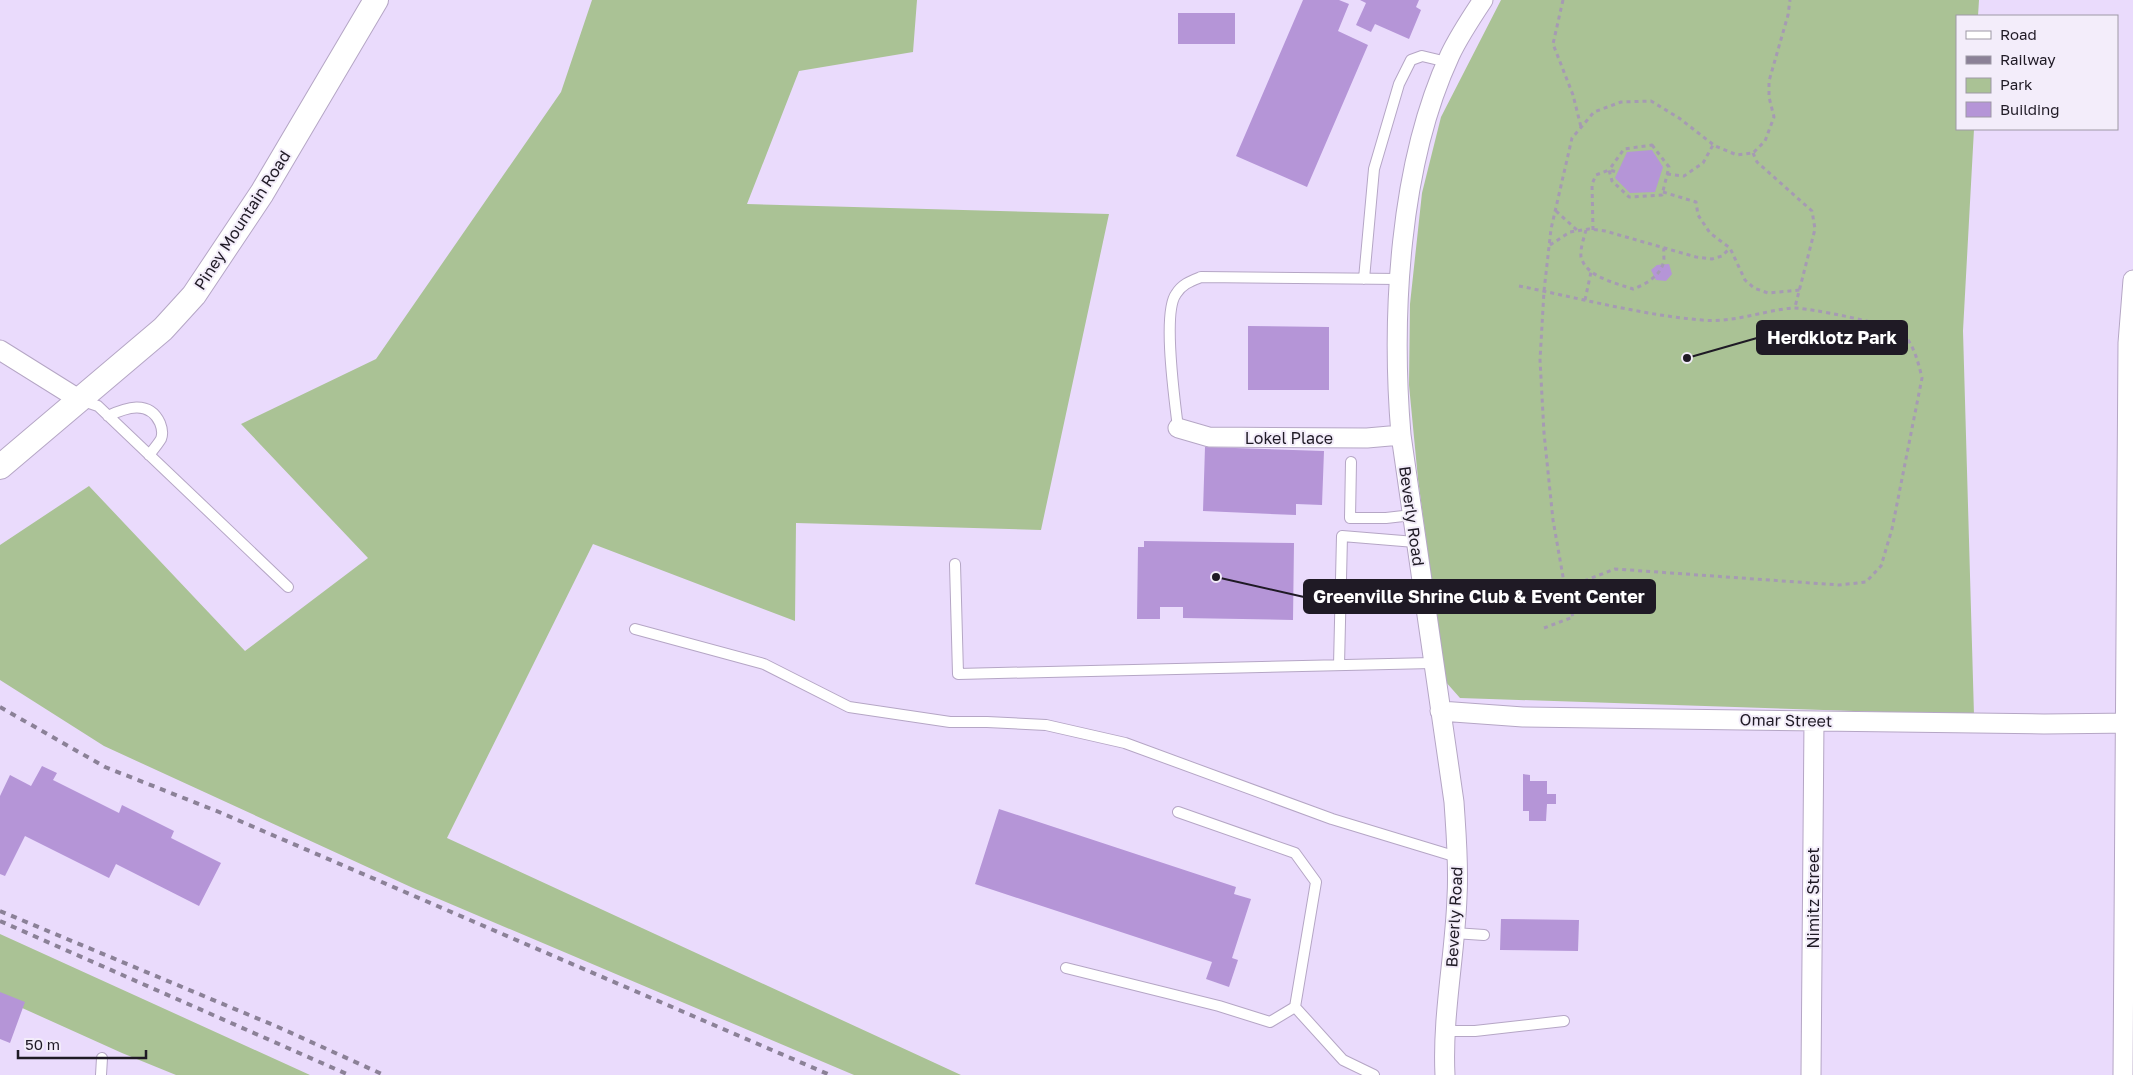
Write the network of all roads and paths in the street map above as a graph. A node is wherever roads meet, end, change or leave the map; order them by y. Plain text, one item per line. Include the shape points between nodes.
1 (376, 0) edge
2 (1483, 0) edge
3 (1563, 0) edge
4 (1790, 0) edge
5 (1447, 62) junction
6 (1581, 128) junction
7 (1713, 145) junction
8 (1753, 152) junction
9 (1609, 170) junction
10 (1617, 172) dead end
11 (1667, 174) junction
12 (1663, 192) junction
13 (1555, 210) junction
14 (1586, 230) junction
15 (1593, 230) junction
16 (1578, 231) junction
17 (1549, 246) junction
18 (1664, 248) junction
19 (1730, 248) junction
20 (1592, 271) junction
21 (1364, 279) junction
22 (1399, 279) junction
23 (2133, 280) edge
24 (1519, 286) dead end
25 (1800, 290) junction
26 (1544, 291) junction
27 (1585, 300) junction
28 (1795, 307) junction
29 (0, 350) edge
30 (80, 400) junction
31 (108, 416) junction
32 (1178, 428) joint
33 (1401, 436) junction
34 (149, 455) junction
35 (1351, 462) dead end
36 (0, 467) edge
37 (1412, 515) junction
38 (1415, 542) junction
39 (954, 564) dead end
40 (288, 587) dead end
41 (1565, 588) junction
42 (1542, 597) dead end
43 (1544, 628) dead end
44 (635, 629) dead end
45 (1432, 663) junction
46 (1340, 665) junction
47 (1440, 711) junction
48 (1814, 721) junction
49 (2130, 723) edge
50 (1178, 812) dead end
51 (1458, 857) junction
52 (1454, 933) junction
53 (1484, 935) dead end
54 (1066, 968) dead end
55 (1295, 1007) junction
56 (1564, 1020) dead end
57 (1446, 1031) junction
58 (102, 1058) dead end
59 (101, 1075) edge
60 (1374, 1075) edge
61 (1445, 1075) edge
62 (1812, 1075) edge
63 (2123, 1075) edge

1 - 30 street, Piney Mountain Road via 262,193 210,274 163,329
2 - 5 street, Beverly Road
3 - 6 path via 1553,44 1573,95
4 - 8 path via 1769,81 1774,117 1765,140
5 - 21 lane via 1422,56 1411,60 1399,84 1374,169
5 - 22 street, Beverly Road via 1423,130 1410,194
6 - 7 path via 1594,112 1621,102 1651,101
6 - 13 path via 1572,138
7 - 8 path via 1737,155
7 - 11 path via 1702,163 1684,176
8 - 25 path via 1757,162 1812,211 1815,229
9 - 10 path
9 - 11 path via 1624,149 1652,145 1669,167
9 - 12 path via 1612,181 1629,198 1662,195
9 - 15 path via 1596,175 1592,184
11 - 12 path
12 - 19 path via 1696,202 1698,216 1710,233
13 - 16 path
13 - 17 path
14 - 15 path
14 - 16 path
14 - 20 path via 1582,258
15 - 18 path
16 - 17 path via 1570,232
17 - 26 path
18 - 19 path via 1712,259 1722,256
18 - 20 path via 1663,264 1642,286 1632,289 1595,276
19 - 25 path via 1745,280 1754,288 1768,293
20 - 27 path
21 - 22 lane
21 - 32 lane via 1201,277 1184,285 1174,295 1170,310
22 - 33 street, Beverly Road via 1397,393
23 - 49 street via 2128,343
24 - 26 path
25 - 28 path
26 - 27 path
26 - 41 path via 1540,360 1544,433 1553,520
27 - 28 path via 1704,321 1744,318
28 - 41 path via 1874,322 1902,332 1917,354 1922,378 1892,529 1881,566 1866,582 1839,585 1615,569
29 - 30 street
30 - 31 lane via 98,406
30 - 36 street, Piney Mountain Road
31 - 34 lane
31 - 34 lane via 136,406 156,416 162,433
32 - 33 street, Lokel Place via 1209,437
33 - 37 street, Beverly Road
34 - 40 lane
35 - 37 lane via 1350,518
37 - 38 street, Beverly Road
38 - 45 street, Beverly Road
38 - 46 lane via 1342,536
39 - 46 lane via 958,674
41 - 42 path
41 - 43 path via 1573,617
44 - 51 lane via 764,664 849,707 950,722 1046,725 1125,743 1332,819
45 - 46 lane
45 - 47 street, Beverly Road
47 - 48 street, Omar Street via 1523,717
47 - 51 street, Beverly Road via 1454,802
48 - 49 street, Omar Street
48 - 62 street, Nimitz Street
49 - 63 street
50 - 55 lane via 1295,853 1316,882
51 - 52 street, Beverly Road
52 - 53 lane
52 - 57 street, Beverly Road
54 - 55 lane via 1270,1022
55 - 60 lane via 1343,1060
56 - 57 lane via 1475,1031
57 - 61 street, Beverly Road
58 - 59 lane

